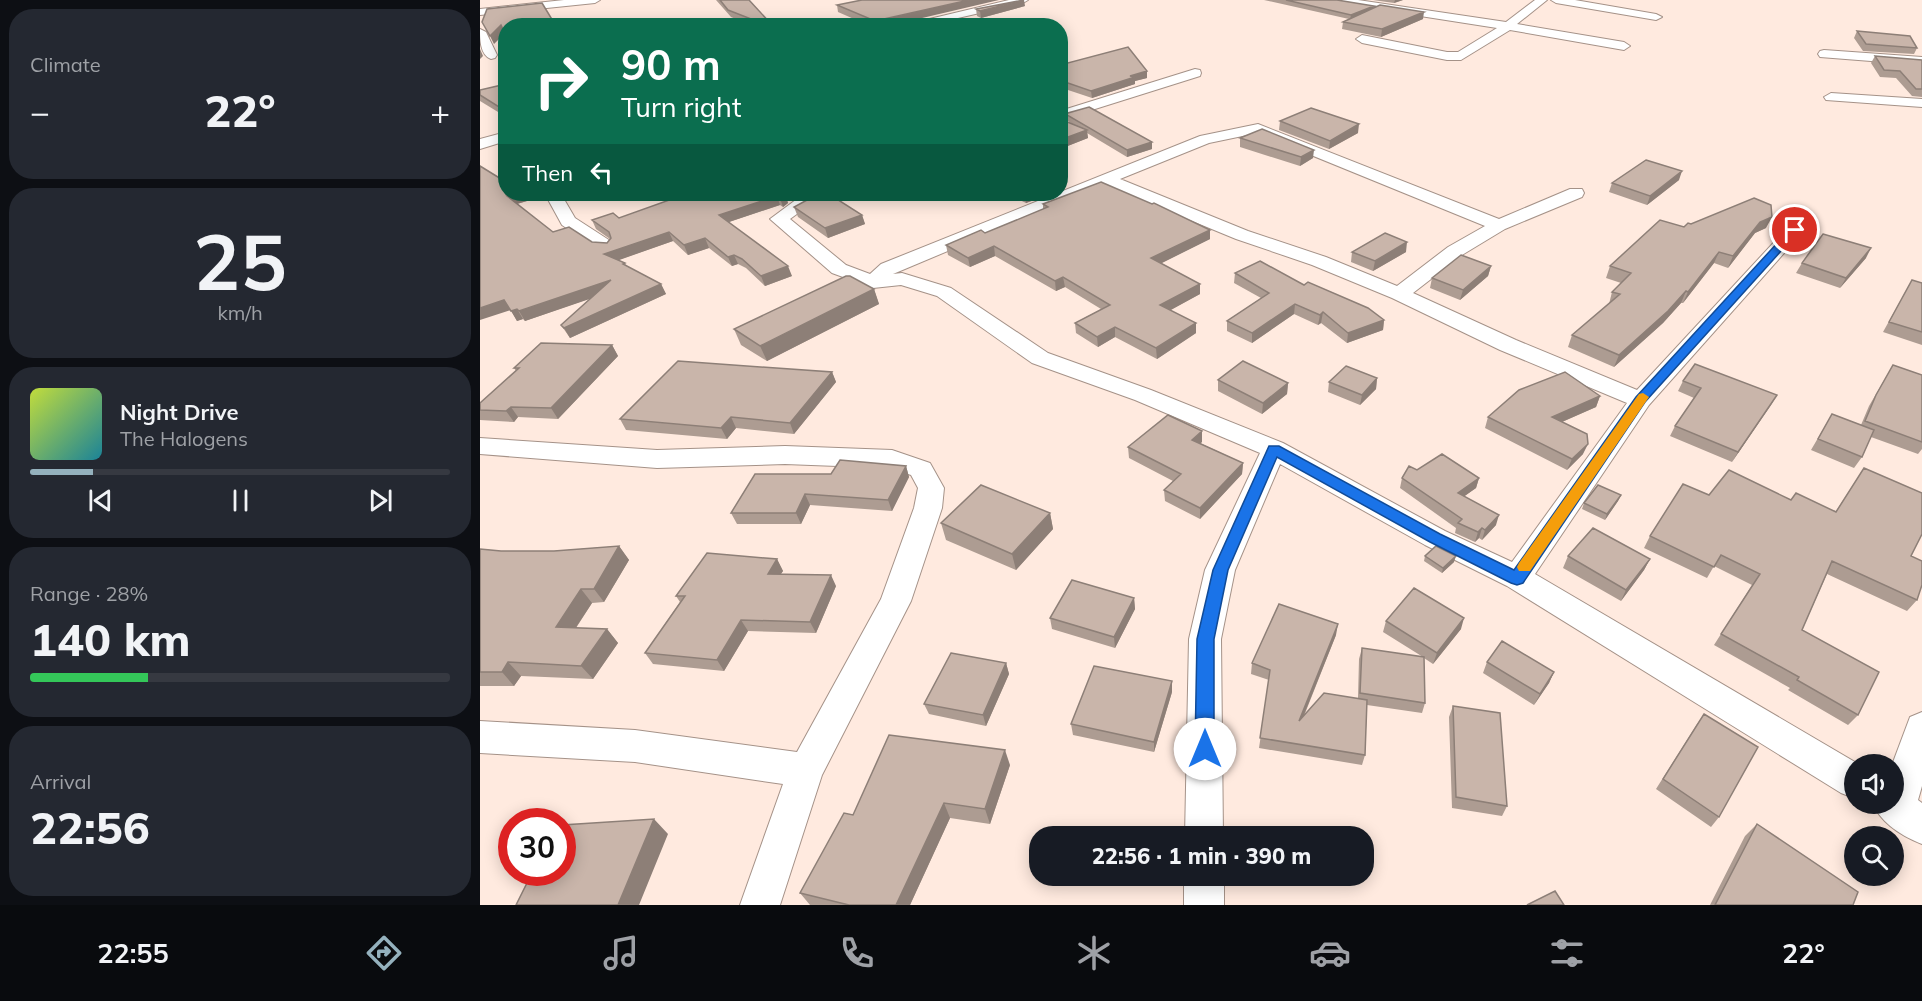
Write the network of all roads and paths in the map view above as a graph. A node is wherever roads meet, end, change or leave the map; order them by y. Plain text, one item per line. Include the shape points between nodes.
1 (595, 0) edge
2 (1023, 0) edge
3 (1337, 0) edge
4 (1542, 0) edge
5 (1556, 0) edge
6 (942, 4) edge
7 (480, 12) edge
8 (964, 12) junction
9 (1656, 17) dead end
10 (939, 18) edge
11 (1508, 26) junction
12 (480, 32) edge
13 (1362, 39) edge
14 (1623, 46) dead end
15 (1824, 54) dead end
16 (491, 55) dead end
17 (1922, 61) edge
18 (1196, 73) dead end
19 (1831, 98) dead end
20 (1922, 104) edge
21 (1068, 113) edge
22 (498, 138) edge
23 (483, 143) edge
24 (498, 148) edge
25 (1104, 179) junction
26 (1576, 193) dead end
27 (1068, 194) edge
28 (557, 201) edge
29 (794, 201) edge
30 (1051, 201) edge
31 (1498, 225) junction
32 (1795, 230) dead end
33 (605, 246) edge
34 (873, 282) junction
35 (1399, 294) junction
36 (1641, 400) junction
37 (480, 446) edge
38 (1274, 449) junction
39 (1517, 578) junction
40 (1922, 728) edge
41 (480, 737) edge
42 (806, 770) junction
43 (1844, 775) edge
44 (1904, 812) edge
45 (1204, 826) edge
46 (1204, 886) edge
47 (760, 905) edge
48 (1204, 905) edge

1 - 7 street
2 - 8 street
3 - 11 street
4 - 11 street
5 - 9 street
6 - 8 street
8 - 10 street
11 - 13 street via 1461,56
11 - 14 street
12 - 16 street
15 - 17 street
18 - 21 street
19 - 20 street
22 - 23 street
23 - 24 street
25 - 27 street
25 - 31 street via 1204,139 1258,128
25 - 35 street
26 - 31 street
28 - 33 street via 568,221
29 - 34 street via 779,219 839,269
30 - 34 street via 888,268
31 - 35 street via 1455,251
32 - 36 street
34 - 38 street via 902,279 944,292 1040,358
35 - 36 street
36 - 39 street
37 - 42 street via 657,459 785,455 891,459 921,469 931,488 928,508 896,601
38 - 39 street via 1435,538
38 - 45 street via 1220,570 1205,639
39 - 43 street
40 - 44 street
41 - 42 street via 634,746
42 - 47 street
46 - 48 street

